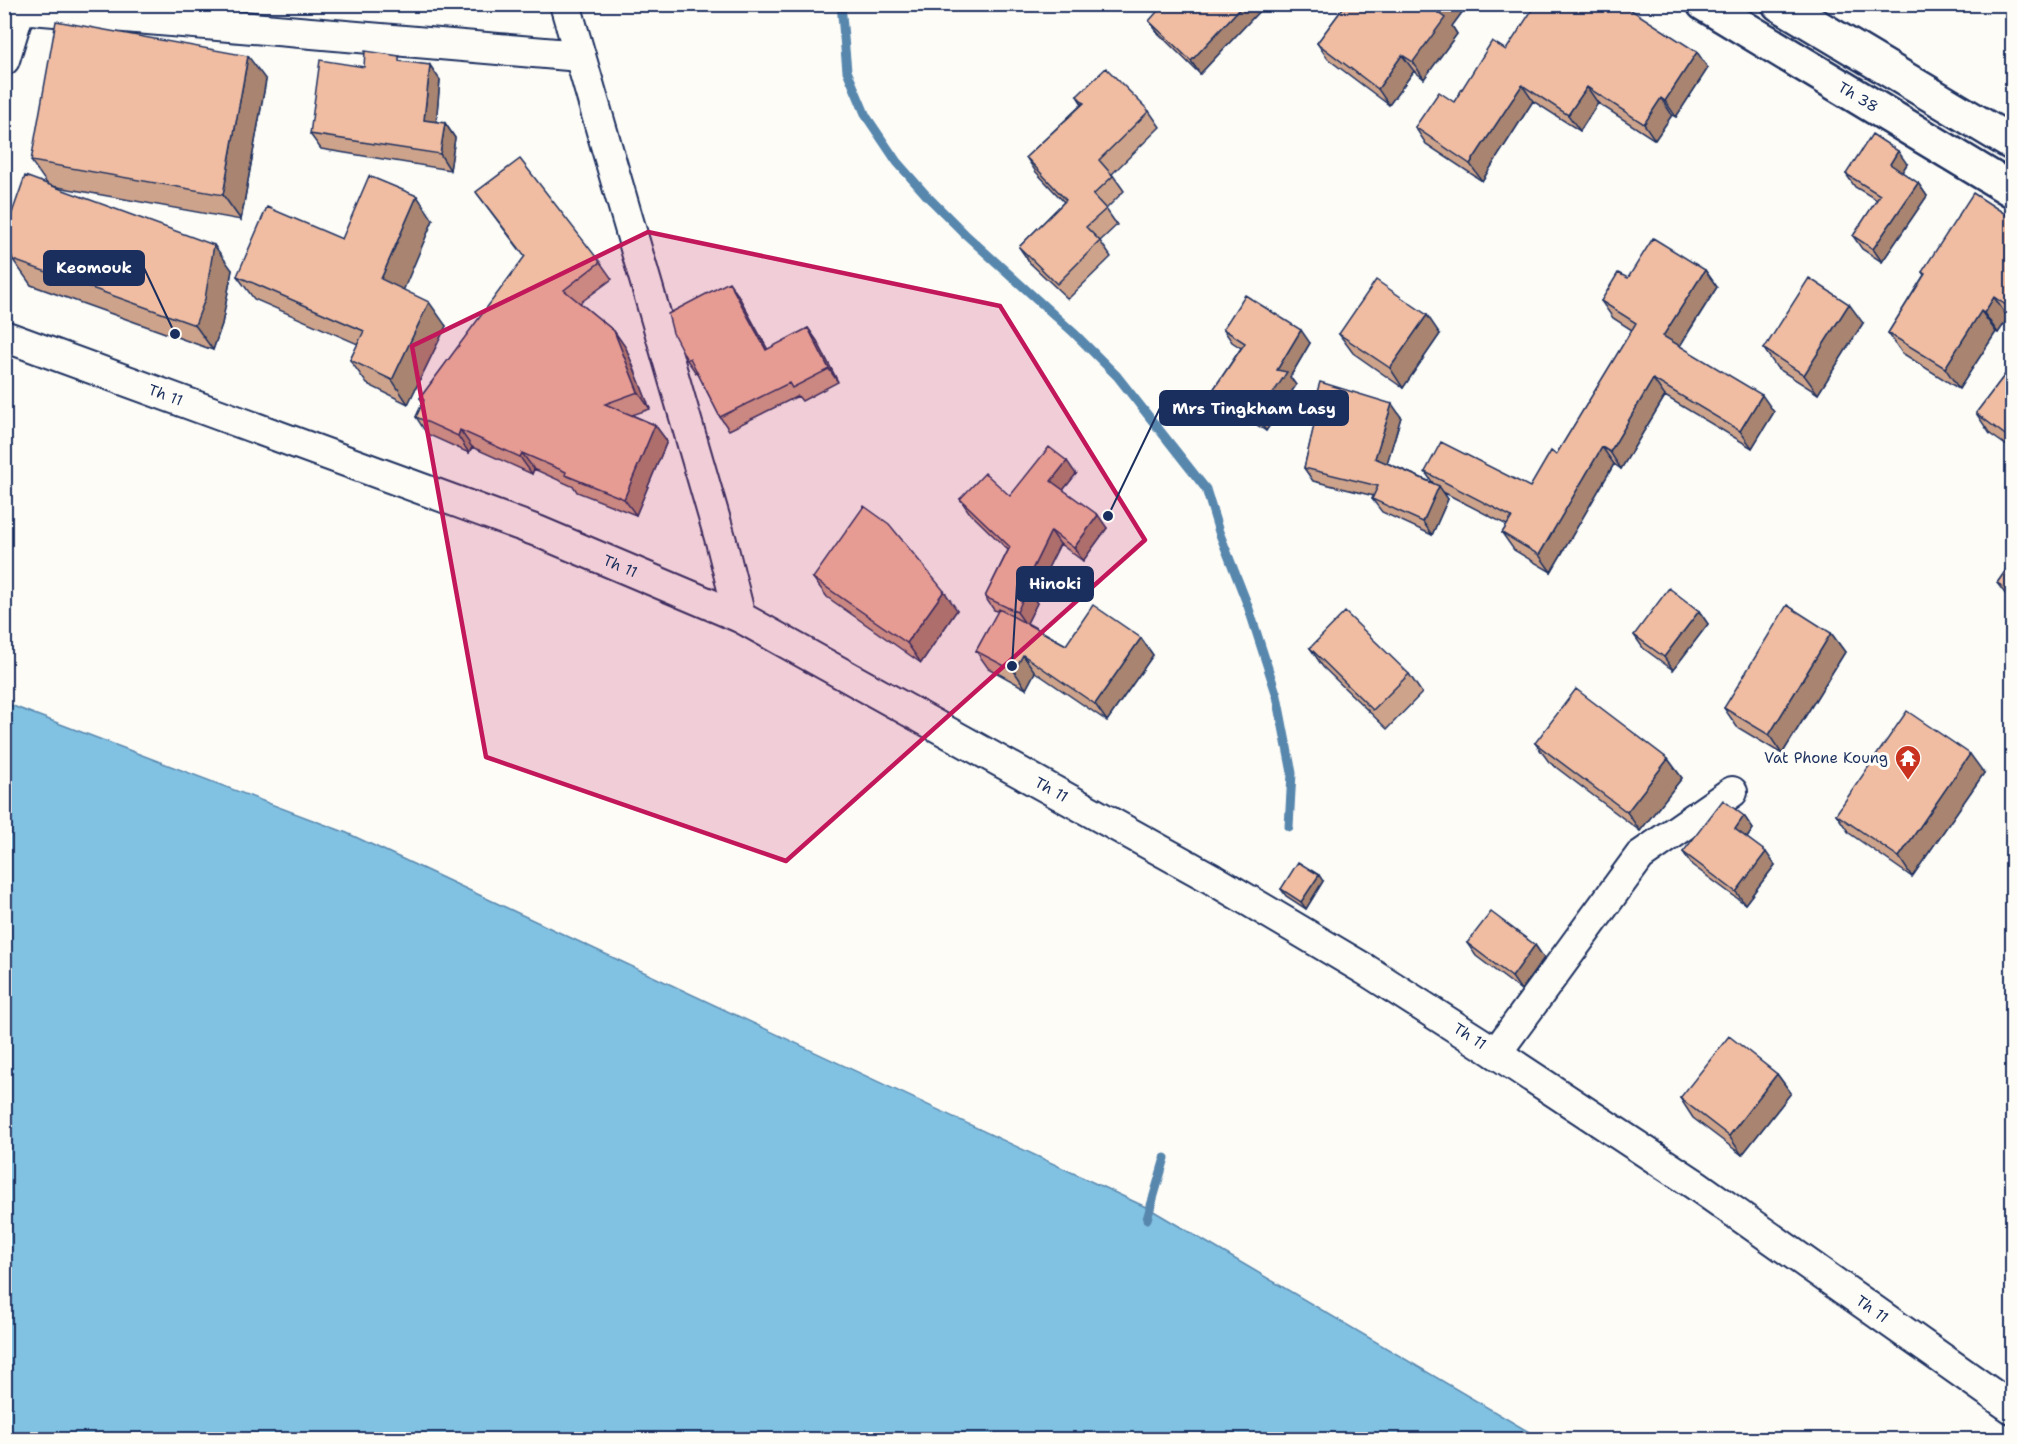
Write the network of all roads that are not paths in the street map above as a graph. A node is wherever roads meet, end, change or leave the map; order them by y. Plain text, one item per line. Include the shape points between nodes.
1 (565, 4) edge
2 (1704, 4) edge
3 (1779, 4) edge
4 (20, 7) edge
5 (580, 56) junction
6 (4, 60) edge
7 (2013, 143) edge
8 (2013, 190) edge
9 (4, 336) edge
10 (740, 617) junction
11 (1732, 792) dead end
12 (1496, 1053) junction
13 (2013, 1408) edge

1 - 5 street
2 - 8 street, Th 38
3 - 7 street
4 - 5 street
4 - 6 street
5 - 10 street
9 - 10 street, Th 11 via 537,531
10 - 12 street, Th 11 via 1214,880
11 - 12 street via 1640,856
12 - 13 street, Th 11 via 1696,1185

